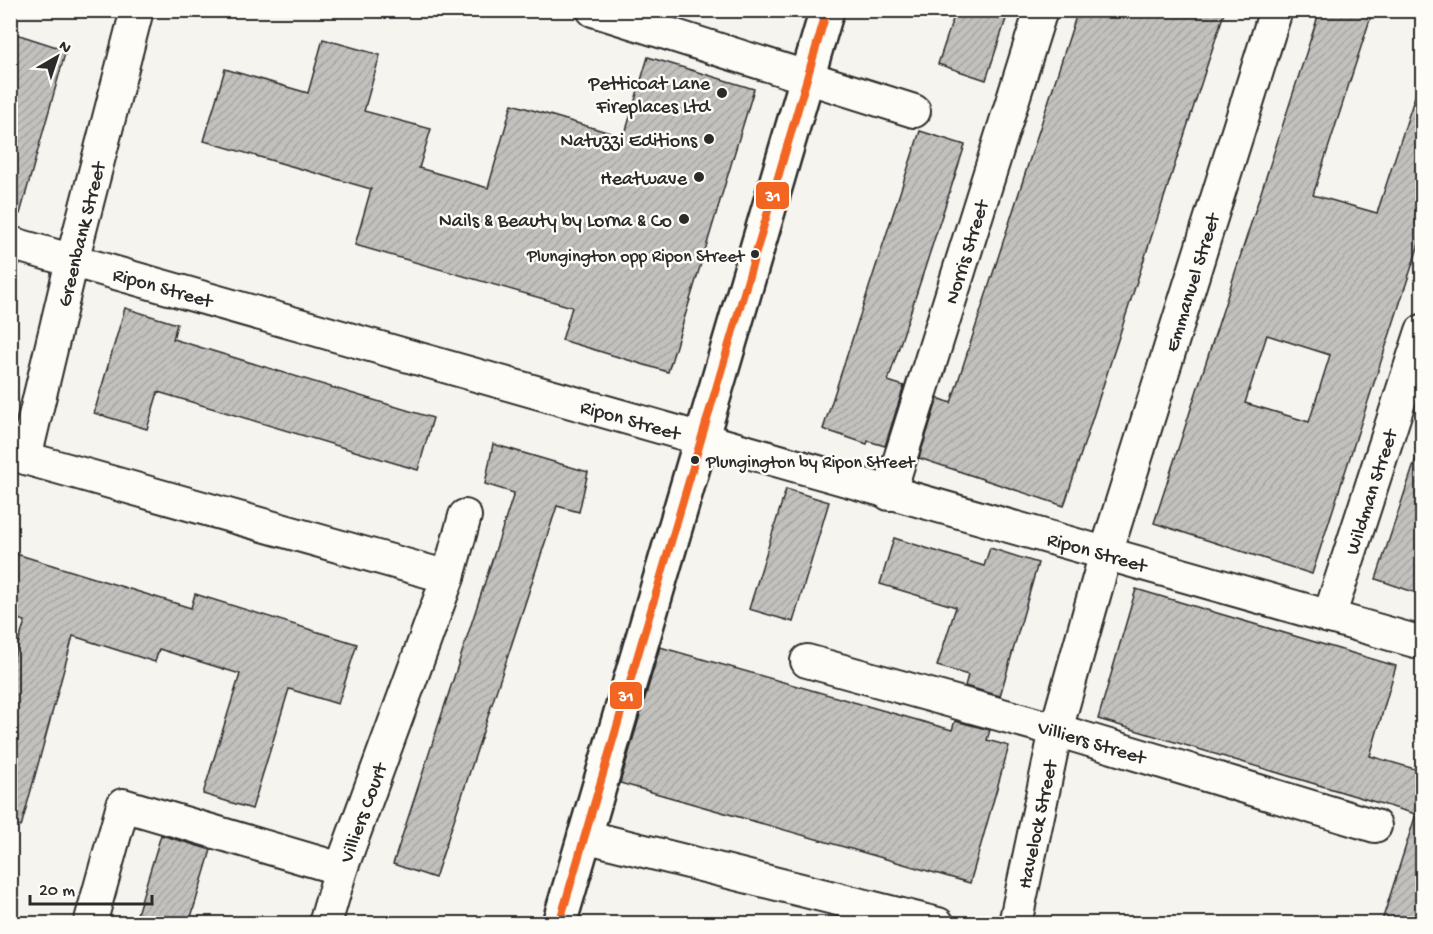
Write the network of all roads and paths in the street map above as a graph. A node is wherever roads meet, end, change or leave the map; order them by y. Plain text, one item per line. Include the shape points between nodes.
1 (137, 10) edge
2 (593, 10) edge
3 (827, 10) edge
4 (1041, 10) edge
5 (1276, 10) edge
6 (807, 79) junction
7 (914, 111) dead end
8 (10, 243) edge
9 (72, 261) junction
10 (1422, 332) edge
11 (700, 436) junction
12 (889, 494) junction
13 (465, 516) dead end
14 (1106, 553) junction
15 (448, 577) junction
16 (1329, 617) junction
17 (1422, 643) edge
18 (807, 661) dead end
19 (1056, 730) junction
20 (1375, 826) dead end
21 (584, 836) junction
22 (341, 869) junction
23 (90, 924) edge
24 (325, 924) edge
25 (559, 924) edge
26 (938, 924) edge
27 (1015, 924) edge

1 - 9 street, Greenbank Street
2 - 6 street
3 - 6 street
4 - 12 street, Norris Street
5 - 14 street, Emmanuel Street
6 - 7 street
6 - 11 street
8 - 9 street, Ripon Street
9 - 11 street, Ripon Street
9 - 15 street, Greenbank Street via 26,458
10 - 16 street, Wildman Street
11 - 12 street, Ripon Street
11 - 21 street
12 - 14 street, Ripon Street
13 - 15 street, Villiers Court
14 - 16 street, Ripon Street
14 - 19 street, Havelock Street
15 - 22 street, Villiers Court
16 - 17 street, Ripon Street
18 - 19 street, Villiers Street
19 - 20 street, Villiers Street
19 - 27 street, Havelock Street
21 - 25 street
21 - 26 street
22 - 23 street, Villiers Court via 123,805
22 - 24 street

